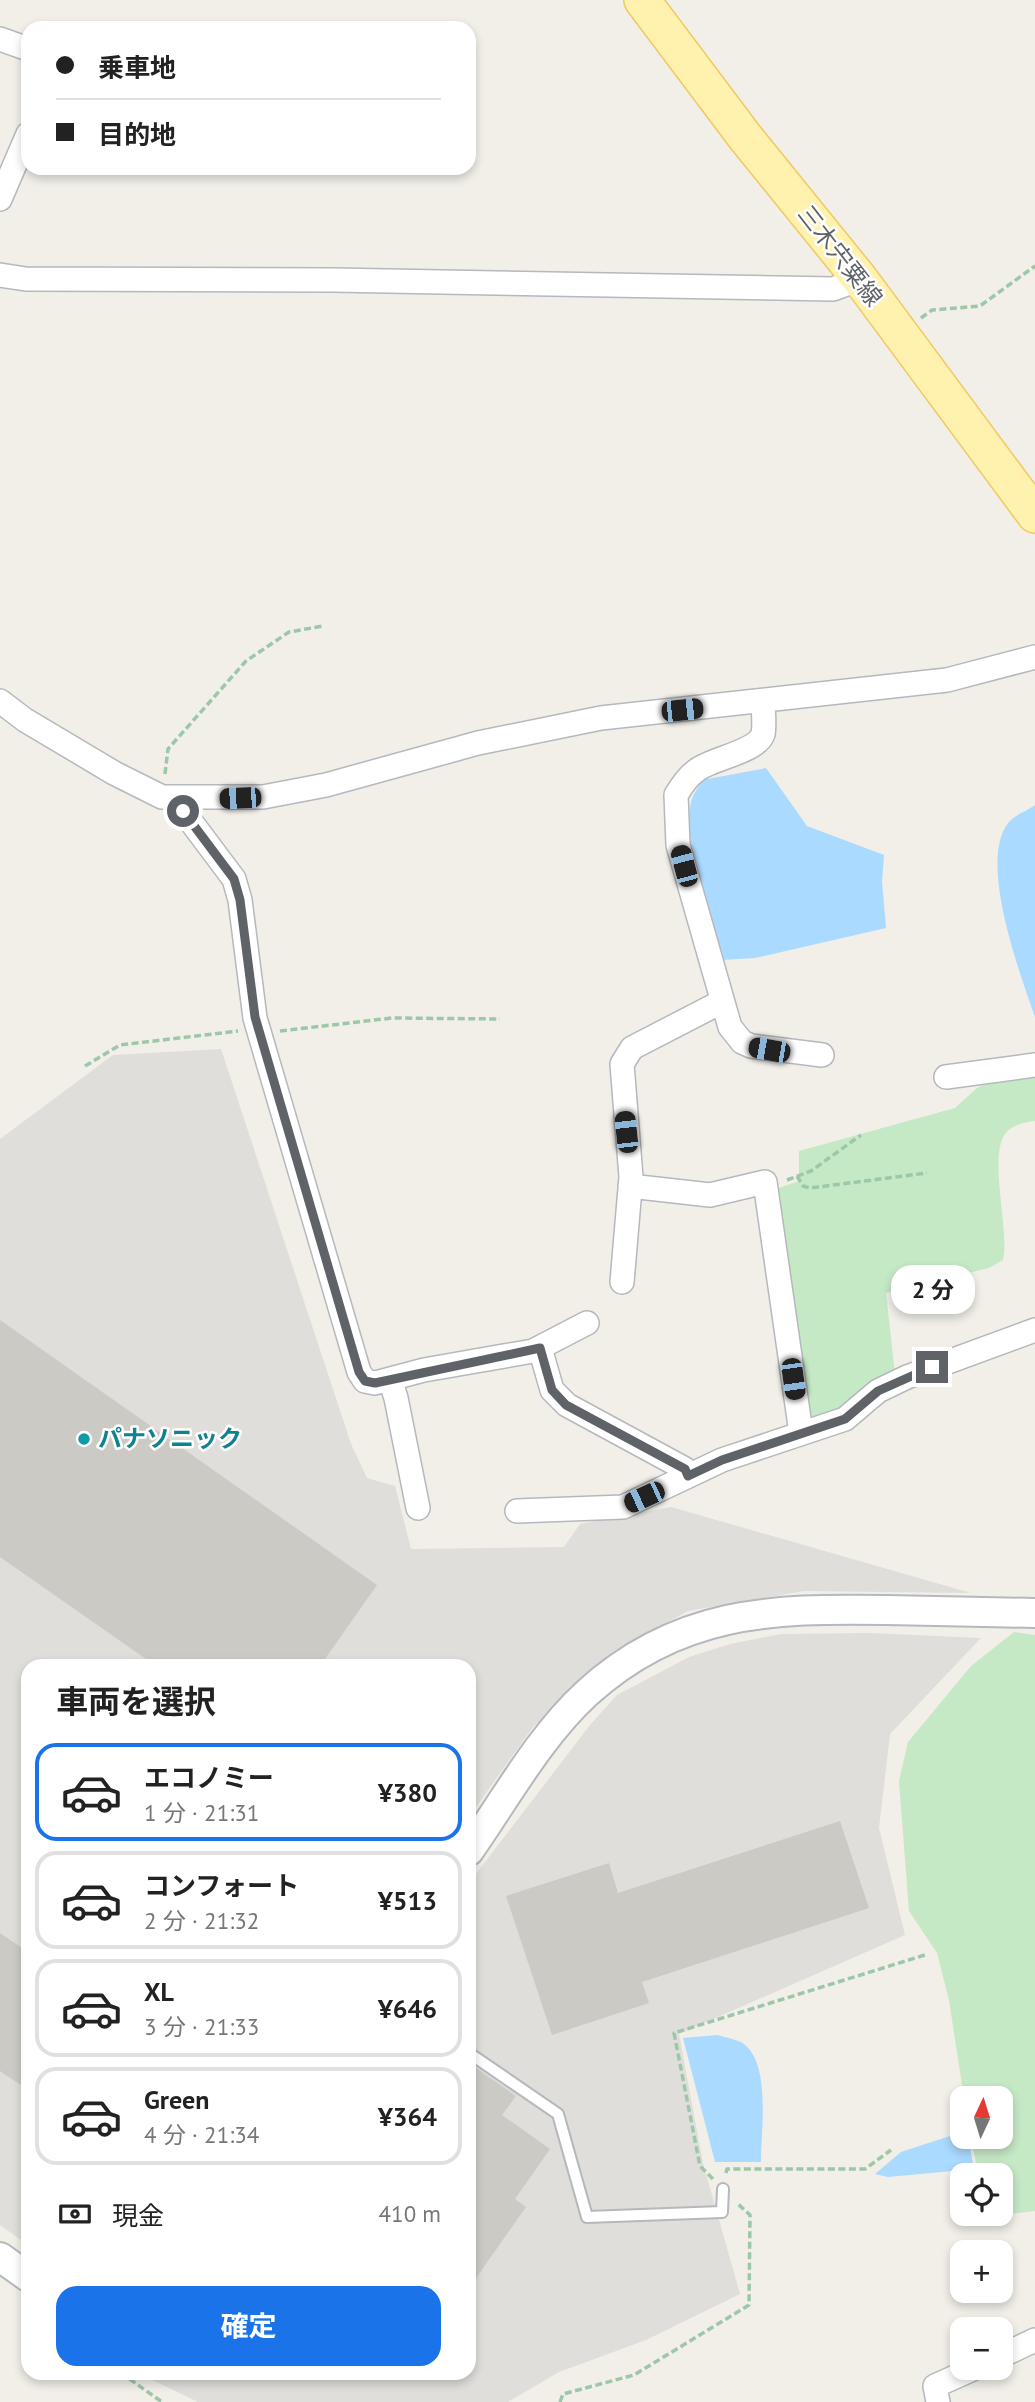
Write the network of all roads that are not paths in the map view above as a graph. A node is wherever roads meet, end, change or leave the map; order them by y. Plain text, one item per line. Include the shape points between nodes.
1 (642, 0) edge
2 (0, 39) edge
3 (21, 46) edge
4 (21, 150) edge
5 (0, 199) edge
6 (0, 275) edge
7 (860, 279) junction
8 (1035, 515) edge
9 (1035, 657) edge
10 (0, 701) edge
11 (763, 701) junction
12 (171, 797) junction
13 (721, 1002) junction
14 (822, 1055) dead end
15 (1035, 1065) edge
16 (946, 1077) dead end
17 (630, 1186) junction
18 (622, 1282) dead end
19 (587, 1323) dead end
20 (1035, 1330) edge
21 (540, 1348) junction
22 (390, 1379) junction
23 (801, 1433) junction
24 (688, 1476) junction
25 (418, 1508) dead end
26 (517, 1511) dead end
27 (1035, 1613) edge
28 (476, 1841) edge
29 (476, 2058) edge
30 (723, 2189) road end
31 (0, 2257) edge
32 (21, 2272) edge
33 (1035, 2340) edge
34 (1013, 2350) edge
35 (950, 2379) edge
36 (938, 2402) edge

1 - 7 main road, 三木宍粟線
2 - 3 street
4 - 5 street
6 - 7 street via 26,279 833,289
7 - 8 main road, 三木宍粟線
9 - 11 street via 947,680
10 - 12 street via 114,773
11 - 12 street via 601,718 478,743 326,785 263,797
11 - 13 street via 762,735 757,741 749,749 695,771 676,795 678,845
12 - 22 street via 234,879 258,1028 359,1372 365,1381
13 - 14 street via 730,1027 742,1042 769,1050
13 - 17 street via 640,1043 626,1055 622,1093
15 - 16 street
17 - 18 street
17 - 23 street via 710,1195 765,1182
19 - 21 street
20 - 23 street via 906,1377 878,1391 845,1419
21 - 22 street
21 - 24 street via 552,1390 566,1405 685,1469
22 - 25 street
23 - 24 street
24 - 26 street via 622,1507
27 - 28 street via 783,1609 680,1633 629,1659 586,1694 546,1740
29 - 30 lane via 558,2114 587,2217 722,2212
31 - 32 street
33 - 34 street
35 - 36 street via 934,2386

